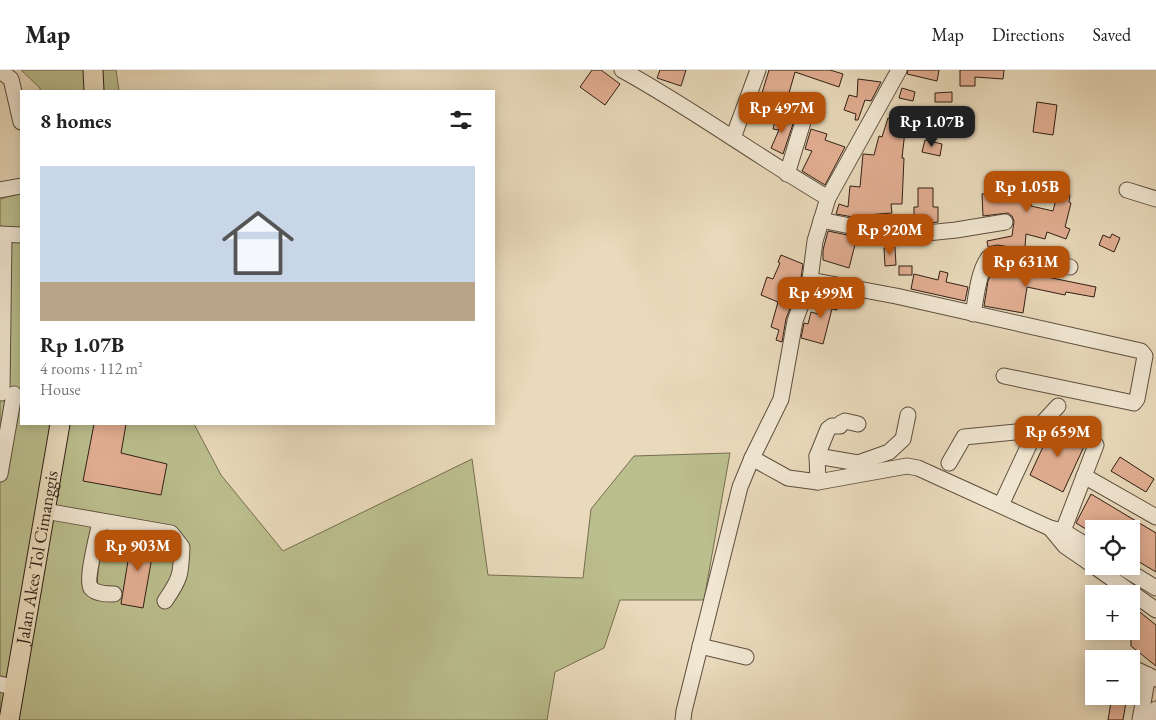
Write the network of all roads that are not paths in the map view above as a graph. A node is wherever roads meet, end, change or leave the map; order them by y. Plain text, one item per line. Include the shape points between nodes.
1 (622, 70) edge
2 (758, 70) edge
3 (899, 70) edge
4 (0, 71) edge
5 (20, 118) edge
6 (803, 122) dead end
7 (733, 138) junction
8 (787, 174) junction
9 (20, 186) edge
10 (0, 190) edge
11 (1127, 190) dead end
12 (828, 198) junction
13 (1156, 199) edge
14 (821, 220) junction
15 (1005, 222) dead end
16 (2, 234) edge
17 (20, 235) edge
18 (1070, 267) dead end
19 (810, 280) junction
20 (973, 314) junction
21 (1004, 376) dead end
22 (9, 394) edge
23 (1058, 406) dead end
24 (908, 415) dead end
25 (858, 424) dead end
26 (49, 425) edge
27 (60, 425) edge
28 (1036, 430) junction
29 (1096, 445) dead end
30 (817, 456) junction
31 (752, 458) junction
32 (949, 463) dead end
33 (0, 474) edge
34 (1084, 476) junction
35 (818, 482) junction
36 (1000, 505) junction
37 (45, 511) junction
38 (1156, 517) edge
39 (100, 522) junction
40 (1056, 529) junction
41 (1085, 545) edge
42 (1085, 560) edge
43 (1107, 575) edge
44 (1135, 575) edge
45 (1156, 588) edge
46 (114, 594) dead end
47 (165, 600) dead end
48 (1156, 610) edge
49 (700, 646) junction
50 (746, 657) dead end
51 (1140, 671) edge
52 (1152, 677) edge
53 (6, 686) edge
54 (0, 706) edge
55 (1156, 709) edge
56 (9, 720) edge
57 (683, 720) edge
58 (1140, 720) edge
59 (1154, 720) edge

1 - 7 street
2 - 7 street
3 - 12 street
4 - 5 street via 11,79
6 - 8 street
7 - 8 street
8 - 12 street
9 - 10 street
11 - 13 street
12 - 14 street
14 - 15 street via 898,236
14 - 19 street
16 - 17 street
16 - 22 street
18 - 20 street via 991,255 983,269
19 - 20 street
19 - 31 street via 795,321 781,399
20 - 21 street via 1141,351 1145,356 1134,403
22 - 33 street
23 - 28 street
24 - 30 street via 903,439 889,452 858,463
25 - 30 street via 843,421 840,426 828,429
26 - 53 main road
27 - 37 main road, Jalan Akes Tol Cimanggis
28 - 32 street via 964,437
28 - 36 street
29 - 34 street
30 - 35 street
31 - 35 street via 788,478
31 - 49 street via 740,487
34 - 38 street
34 - 40 street
35 - 36 street via 907,466
36 - 40 street
37 - 39 street
37 - 53 main road, Jalan Akes Tol Cimanggis
39 - 46 street via 90,568 90,586 99,593
39 - 47 street via 171,533 182,547 179,582
40 - 41 street
40 - 42 street via 1065,546
43 - 48 street
44 - 45 street
49 - 50 street
49 - 57 street
51 - 52 street
52 - 58 street
53 - 54 main road
53 - 56 main road, Jalan Akes Tol Cimanggis
55 - 59 street

